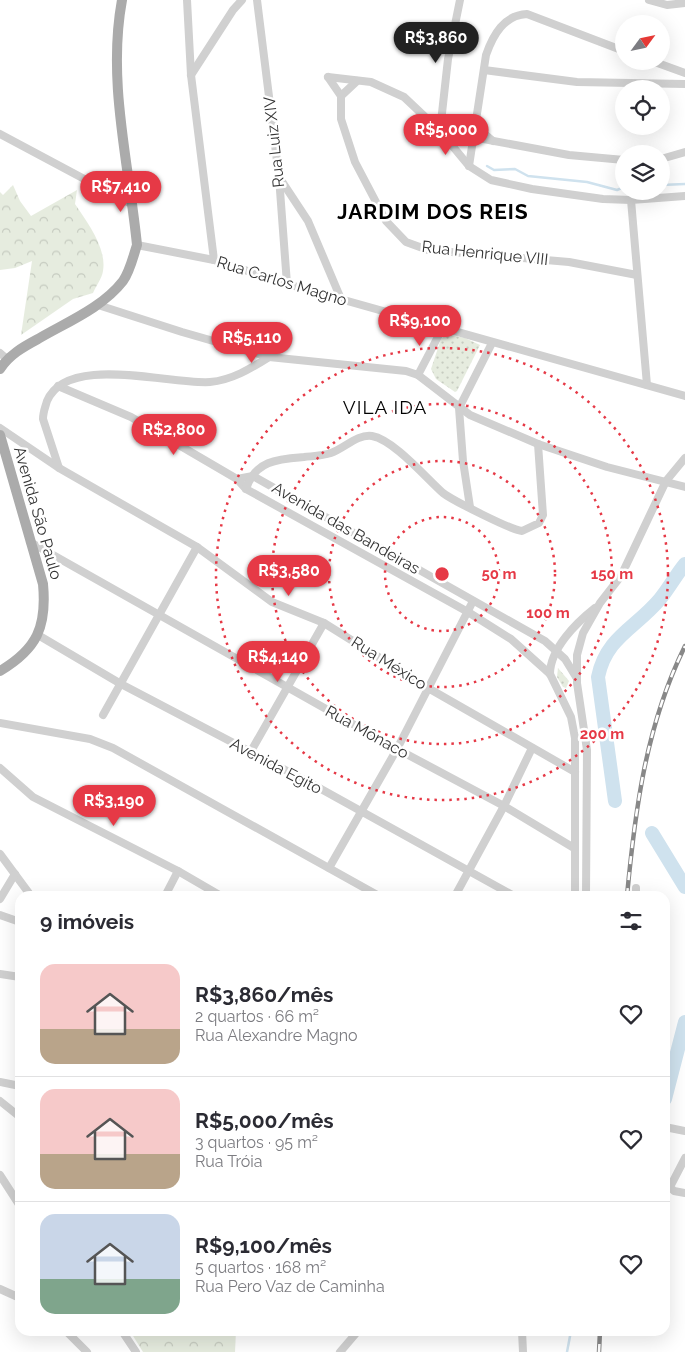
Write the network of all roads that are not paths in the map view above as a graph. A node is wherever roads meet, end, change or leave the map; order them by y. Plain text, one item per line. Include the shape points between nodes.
1 (122, 0) edge
2 (187, 0) edge
3 (242, 0) edge
4 (257, 0) edge
5 (460, 0) edge
6 (649, 0) edge
7 (685, 3) edge
8 (615, 48) edge
9 (670, 68) edge
10 (484, 70) junction
11 (685, 73) edge
12 (191, 75) junction
13 (357, 81) junction
14 (685, 84) edge
15 (341, 96) junction
16 (476, 120) junction
17 (440, 131) junction
18 (0, 134) edge
19 (474, 138) junction
20 (494, 142) junction
21 (685, 152) edge
22 (670, 156) edge
23 (615, 159) edge
24 (468, 166) junction
25 (279, 177) junction
26 (685, 196) edge
27 (670, 197) edge
28 (615, 199) edge
29 (631, 200) edge
30 (133, 206) junction
31 (137, 245) junction
32 (214, 260) junction
33 (637, 275) junction
34 (287, 284) junction
35 (341, 300) junction
36 (98, 305) junction
37 (442, 329) junction
38 (492, 343) junction
39 (3, 356) edge
40 (269, 357) junction
41 (0, 369) edge
42 (418, 375) junction
43 (648, 385) junction
44 (58, 386) junction
45 (685, 396) edge
46 (459, 408) junction
47 (0, 428) edge
48 (0, 435) edge
49 (538, 444) junction
50 (685, 458) edge
51 (59, 468) junction
52 (253, 476) junction
53 (237, 479) junction
54 (666, 481) junction
55 (685, 487) edge
56 (246, 489) junction
57 (470, 507) junction
58 (368, 541) junction
59 (30, 542) junction
60 (197, 547) junction
61 (360, 553) junction
62 (473, 601) junction
63 (600, 603) junction
64 (468, 612) junction
65 (160, 616) junction
66 (324, 623) junction
67 (38, 635) junction
68 (556, 650) junction
69 (0, 672) edge
70 (550, 674) junction
71 (121, 684) junction
72 (577, 684) junction
73 (288, 688) junction
74 (428, 688) junction
75 (559, 690) junction
76 (103, 715) dead end
77 (0, 723) edge
78 (532, 748) junction
79 (397, 749) junction
80 (250, 753) junction
81 (0, 768) edge
82 (575, 772) junction
83 (504, 806) junction
84 (360, 812) junction
85 (574, 848) junction
86 (0, 854) edge
87 (328, 868) junction
88 (469, 870) junction
89 (178, 871) junction
90 (15, 874) junction
91 (27, 891) edge
92 (168, 891) edge
93 (212, 891) edge
94 (370, 891) edge
95 (458, 891) edge
96 (505, 891) edge
97 (575, 891) edge
98 (586, 891) edge
99 (0, 899) edge
100 (0, 914) edge
101 (15, 920) edge
102 (0, 974) edge
103 (15, 976) edge
104 (0, 1082) edge
105 (15, 1085) edge
106 (0, 1101) edge
107 (15, 1113) edge
108 (670, 1128) edge
109 (685, 1131) edge
110 (685, 1158) edge
111 (0, 1175) edge
112 (685, 1193) edge
113 (15, 1198) edge
114 (0, 1289) edge
115 (15, 1296) edge
116 (71, 1336) edge
117 (125, 1336) edge
118 (354, 1336) edge
119 (522, 1336) edge
120 (87, 1352) edge
121 (136, 1352) edge
122 (340, 1352) edge
123 (523, 1352) edge

1 - 30 main road via 116,49 117,83
2 - 12 street
3 - 12 street via 232,10
4 - 25 street, Rua Luiz XIV
5 - 17 street via 448,59
6 - 7 street via 667,5
8 - 10 street via 528,14 517,14 499,29 486,55
9 - 11 street
10 - 14 street via 576,82
10 - 16 street
12 - 32 street
13 - 15 street
13 - 15 street, Rua Henrique VIII via 328,77
13 - 17 street via 371,82 404,97
15 - 33 street, Rua Henrique VIII via 342,119 355,162 386,221 406,242 428,250 569,262
16 - 19 street
16 - 20 street via 481,131
17 - 19 street
17 - 24 street
18 - 30 street
19 - 20 street
19 - 24 street
20 - 23 street
21 - 22 street
24 - 28 street via 491,180 532,189
25 - 34 street, Rua Luiz XIV
25 - 35 street via 308,221
26 - 27 street
29 - 33 street
30 - 31 main road
31 - 32 street, Rua Carlos Magno
31 - 36 main road via 124,280
32 - 34 street, Rua Carlos Magno
33 - 43 street
34 - 35 street, Rua Carlos Magno
35 - 37 street, Rua Carlos Magno
36 - 39 main road
36 - 40 street
37 - 38 street, Rua Carlos Magno
37 - 42 street
38 - 43 street, Rua Carlos Magno
38 - 46 street
39 - 41 main road
40 - 42 street via 406,371
40 - 44 street via 229,379 210,382 107,374 79,377
42 - 46 street
43 - 45 street, Rua Carlos Magno
44 - 51 street via 49,397 43,416
44 - 53 street, Avenida das Bandeiras via 131,417
46 - 49 street
46 - 57 street
47 - 51 street, Rua México
48 - 59 main road, Avenida São Paulo
49 - 54 street via 607,467
49 - 57 street via 544,510 539,523 527,530 516,530
50 - 54 street
51 - 60 street, Rua México
52 - 53 street, Avenida das Bandeiras
52 - 56 street
52 - 57 street via 264,464 274,460 323,455 370,436 381,438 445,494
52 - 58 street, Avenida das Bandeiras
53 - 56 street, Avenida das Bandeiras
54 - 55 street
54 - 63 street via 621,576
56 - 61 street, Avenida das Bandeiras
58 - 61 street
58 - 62 street, Avenida das Bandeiras
59 - 65 street, Rua Mônaco
59 - 67 main road, Avenida São Paulo via 43,584 45,606
60 - 65 street
60 - 66 street, Rua México via 272,602
61 - 64 street, Avenida das Bandeiras
62 - 64 street
62 - 68 street, Avenida das Bandeiras via 513,621
63 - 68 street
63 - 72 street via 583,633 577,655
64 - 70 street, Avenida das Bandeiras via 511,640
64 - 74 street
65 - 71 street
65 - 73 street, Rua Mônaco
66 - 73 street
66 - 74 street, Rua México
67 - 69 main road, Avenida São Paulo via 24,654
67 - 71 street, Avenida Egito
68 - 70 street
68 - 72 street
70 - 75 street, Avenida das Bandeiras
71 - 76 street
71 - 80 street, Avenida Egito
72 - 75 street via 571,694
72 - 98 street via 587,750
73 - 79 street, Rua Mônaco
73 - 80 street
74 - 78 street, Rua México
74 - 79 street
75 - 82 street, Avenida das Bandeiras via 571,717
77 - 87 street via 90,739 113,748
78 - 82 street, Rua México
78 - 83 street
79 - 83 street, Rua Mônaco
79 - 84 street
80 - 84 street, Avenida Egito
81 - 89 street via 32,797
82 - 85 street, Avenida das Bandeiras
83 - 85 street, Rua Mônaco
83 - 88 street
84 - 87 street
84 - 88 street, Avenida Egito
85 - 97 street, Avenida das Bandeiras
86 - 90 street
87 - 94 street
88 - 95 street
88 - 96 street, Avenida Egito
89 - 92 street
89 - 93 street
90 - 91 street
90 - 99 street
100 - 101 street
102 - 103 street
104 - 105 street
106 - 107 street
108 - 109 street
110 - 112 street via 670,1187
111 - 113 street
114 - 115 street
116 - 120 street
117 - 121 street
118 - 122 street
119 - 123 street

